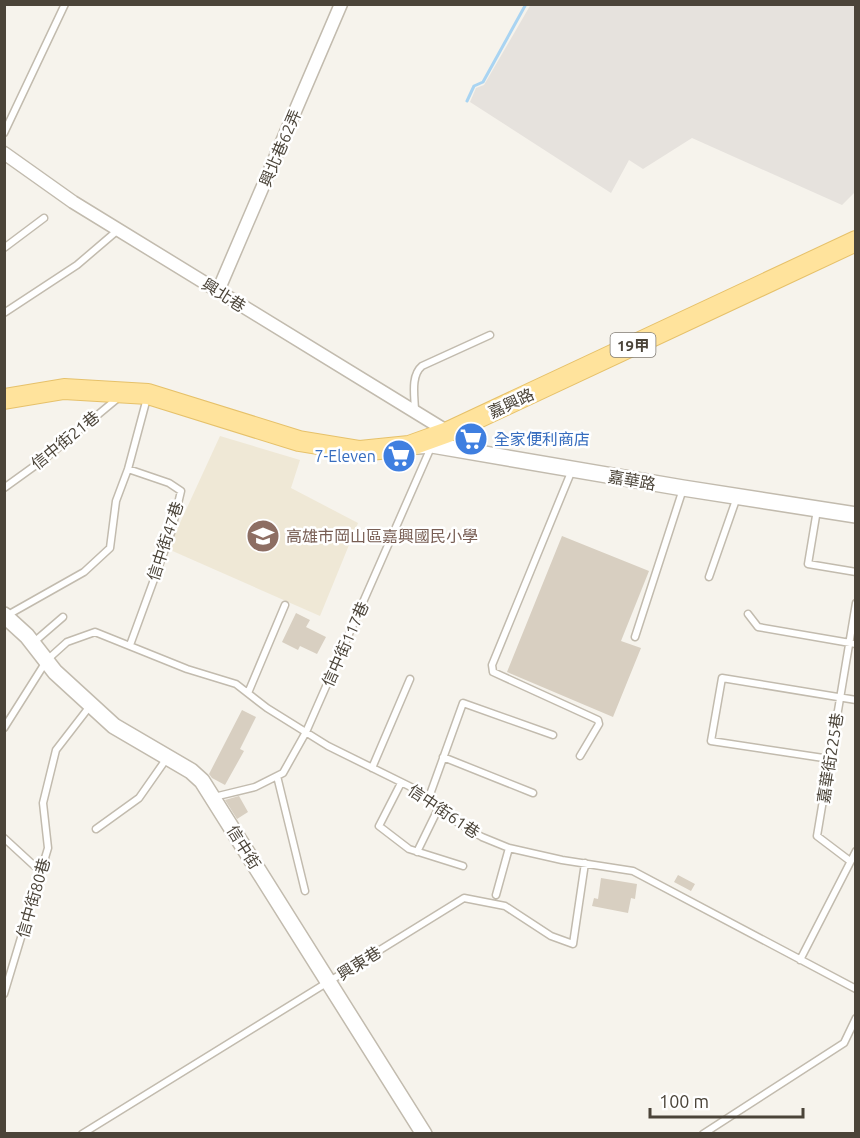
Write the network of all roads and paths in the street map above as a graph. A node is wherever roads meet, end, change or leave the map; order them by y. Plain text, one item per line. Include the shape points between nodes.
1 (65, 4) edge
2 (341, 4) edge
3 (4, 133) edge
4 (4, 153) edge
5 (44, 218) dead end
6 (118, 230) junction
7 (855, 241) edge
8 (4, 248) edge
9 (218, 291) junction
10 (4, 313) edge
11 (490, 335) dead end
12 (125, 392) junction
13 (148, 394) junction
14 (4, 399) edge
15 (415, 412) junction
16 (440, 439) junction
17 (128, 469) junction
18 (573, 469) junction
19 (4, 488) edge
20 (683, 488) junction
21 (737, 497) junction
22 (817, 509) junction
23 (855, 515) edge
24 (855, 572) edge
25 (709, 577) dead end
26 (855, 603) edge
27 (285, 605) dead end
28 (748, 614) dead end
29 (5, 616) edge
30 (63, 617) dead end
31 (635, 637) dead end
32 (33, 642) junction
33 (852, 644) edge
34 (130, 645) junction
35 (47, 660) junction
36 (410, 679) dead end
37 (248, 693) junction
38 (840, 698) junction
39 (855, 700) edge
40 (90, 705) junction
41 (4, 728) edge
42 (306, 732) junction
43 (553, 735) dead end
44 (580, 756) dead end
45 (443, 757) junction
46 (168, 758) junction
47 (830, 759) junction
48 (372, 768) junction
49 (277, 776) junction
50 (401, 783) junction
51 (533, 793) dead end
52 (213, 797) junction
53 (428, 800) junction
54 (438, 809) junction
55 (96, 829) dead end
56 (4, 838) edge
57 (509, 848) junction
58 (855, 851) edge
59 (417, 852) junction
60 (850, 861) junction
61 (585, 864) junction
62 (463, 866) dead end
63 (40, 872) junction
64 (304, 891) dead end
65 (496, 895) dead end
66 (800, 960) junction
67 (328, 982) junction
68 (855, 989) edge
69 (4, 994) edge
70 (855, 1018) edge
71 (82, 1134) edge
72 (424, 1134) edge
73 (703, 1134) edge

1 - 3 lane
2 - 9 street, 興北巷62弄
4 - 6 street, 興北巷
5 - 8 lane
6 - 9 street, 興北巷
6 - 10 lane via 77,265
7 - 16 main road, 嘉興路 / 19甲
9 - 15 street, 興北巷
11 - 15 lane via 417,370
12 - 13 main road, 嘉興路 / 19甲
12 - 14 main road, 嘉興路 / 19甲 via 64,389
12 - 19 lane, 信中街21巷
13 - 16 main road, 嘉興路 / 19甲 via 299,441 360,451
13 - 17 lane
15 - 16 street, 興北巷
16 - 18 street, 嘉華路
16 - 42 lane, 信中街117巷
17 - 29 lane via 116,501 110,548 84,572
17 - 34 lane, 信中街47巷 via 181,491 171,533
18 - 20 street, 嘉華路
18 - 44 lane via 492,665 493,672 598,720
20 - 21 street, 嘉華路
20 - 31 lane
21 - 22 street, 嘉華路
21 - 25 lane
22 - 23 street, 嘉華路
22 - 24 lane via 808,564
26 - 33 lane, 嘉華街225巷
27 - 37 lane
28 - 33 lane via 758,627
29 - 32 street, 信中街
30 - 32 lane
32 - 35 street, 信中街
33 - 38 lane, 嘉華街225巷
34 - 35 lane, 信中街61巷 via 91,632 67,642
34 - 37 lane, 信中街61巷 via 231,682
35 - 40 street, 信中街
35 - 41 lane
36 - 48 lane
37 - 42 lane, 信中街61巷
38 - 39 lane
38 - 47 lane, 嘉華街225巷
38 - 47 lane via 722,678 711,741
40 - 46 street, 信中街 via 125,734
40 - 63 lane, 信中街80巷 via 56,750 43,803 48,848
42 - 48 lane, 信中街61巷
42 - 49 lane, 信中街117巷 via 283,773
43 - 45 lane via 463,703
45 - 51 lane
45 - 53 lane
46 - 52 street, 信中街 via 191,771
46 - 55 lane via 138,798
47 - 60 lane, 嘉華街225巷 via 817,836
48 - 50 lane, 信中街61巷
49 - 52 lane, 信中街117巷 via 255,787
49 - 64 lane
50 - 53 lane, 信中街61巷
50 - 59 lane via 378,826
52 - 67 street, 信中街
53 - 54 lane, 信中街61巷
54 - 57 lane, 信中街61巷 via 482,837
54 - 59 lane
56 - 63 lane
57 - 61 lane, 信中街61巷
57 - 65 lane
58 - 60 lane
59 - 62 lane
60 - 66 lane
61 - 66 lane, 信中街61巷 via 633,872
61 - 67 lane, 興東巷 via 573,944 551,936 505,906 464,898
63 - 69 lane, 信中街80巷
66 - 68 lane, 信中街61巷
67 - 71 lane, 興東巷
67 - 72 street, 信中街
70 - 73 lane via 844,1043

